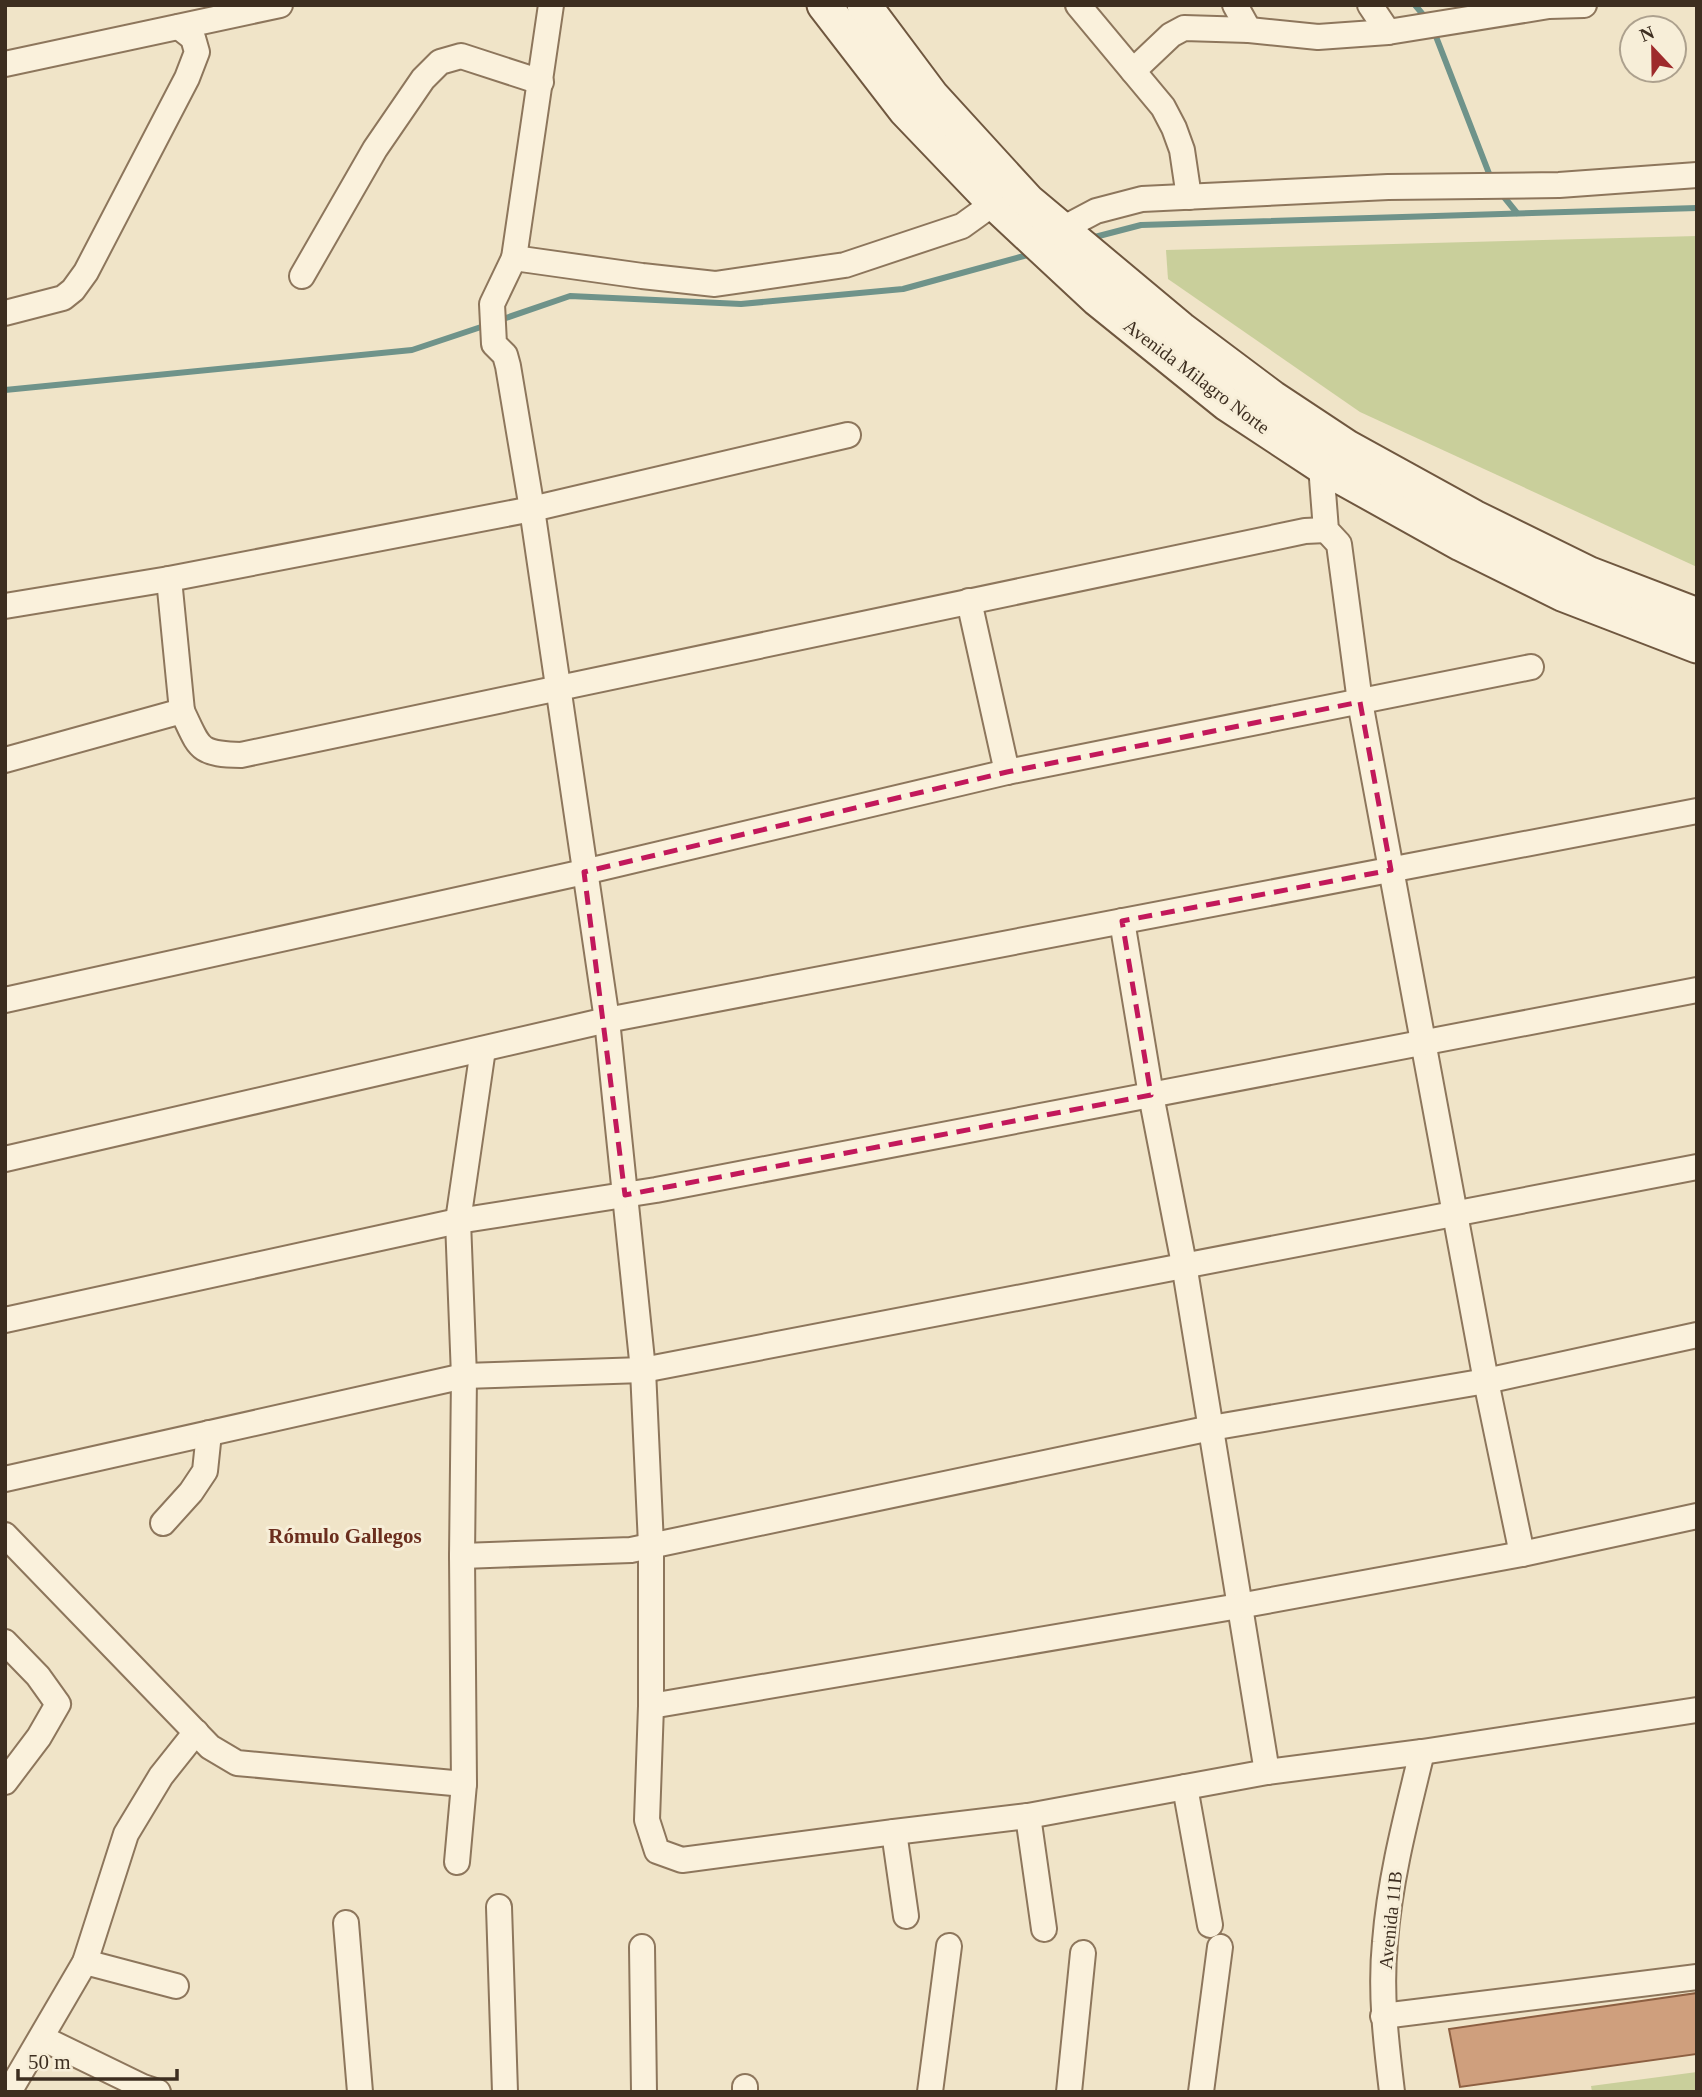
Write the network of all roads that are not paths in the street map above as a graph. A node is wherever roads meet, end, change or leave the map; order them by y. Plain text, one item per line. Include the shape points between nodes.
1 (280, 5) edge
2 (551, 5) edge
3 (824, 5) edge
4 (864, 5) edge
5 (1078, 5) edge
6 (1235, 5) edge
7 (1370, 5) edge
8 (1584, 5) edge
9 (1444, 13) edge
10 (179, 27) junction
11 (1249, 30) junction
12 (1388, 32) junction
13 (5, 64) edge
14 (1133, 71) junction
15 (541, 82) junction
16 (1697, 175) edge
17 (1189, 197) junction
18 (993, 204) junction
19 (1062, 229) junction
20 (514, 258) junction
21 (302, 276) dead end
22 (5, 313) edge
23 (848, 435) dead end
24 (1321, 466) junction
25 (532, 509) junction
26 (1326, 530) junction
27 (169, 579) junction
28 (969, 601) junction
29 (5, 606) edge
30 (1697, 615) edge
31 (1697, 646) edge
32 (1531, 667) dead end
33 (559, 688) junction
34 (1360, 702) junction
35 (182, 711) junction
36 (5, 760) edge
37 (1007, 772) junction
38 (1697, 811) edge
39 (1391, 870) junction
40 (584, 873) junction
41 (1122, 920) junction
42 (1697, 990) edge
43 (5, 1000) edge
44 (607, 1020) junction
45 (1424, 1042) junction
46 (483, 1049) junction
47 (1151, 1095) junction
48 (5, 1159) edge
49 (1697, 1167) edge
50 (625, 1195) junction
51 (1456, 1212) junction
52 (458, 1221) junction
53 (1184, 1264) junction
54 (5, 1320) edge
55 (1697, 1335) edge
56 (643, 1370) junction
57 (464, 1376) junction
58 (1486, 1381) junction
59 (1212, 1428) junction
60 (209, 1433) junction
61 (5, 1479) edge
62 (1697, 1516) edge
63 (163, 1522) dead end
64 (5, 1535) edge
65 (651, 1545) junction
66 (1522, 1554) junction
67 (462, 1556) junction
68 (1239, 1606) junction
69 (5, 1642) edge
70 (651, 1706) junction
71 (1697, 1710) edge
72 (196, 1732) junction
73 (1422, 1752) junction
74 (1267, 1772) junction
75 (5, 1782) edge
76 (464, 1784) junction
77 (1185, 1787) junction
78 (1028, 1816) junction
79 (894, 1832) junction
80 (457, 1861) dead end
81 (499, 1907) dead end
82 (906, 1916) dead end
83 (346, 1923) dead end
84 (1044, 1929) dead end
85 (949, 1946) dead end
86 (642, 1947) dead end
87 (1083, 1953) dead end
88 (86, 1962) junction
89 (1697, 1976) edge
90 (176, 1986) dead end
91 (1383, 2016) junction
92 (42, 2038) junction
93 (9, 2092) edge
94 (158, 2092) edge
95 (360, 2092) edge
96 (505, 2092) edge
97 (644, 2092) edge
98 (930, 2092) edge
99 (1069, 2092) edge
100 (1201, 2092) edge
101 (1392, 2092) edge

1 - 10 street
2 - 15 street
3 - 18 main road, Avenida Milagro Norte via 905,110
4 - 19 main road, Avenida Milagro Norte via 932,96 1028,201
5 - 14 street
6 - 11 street
7 - 12 street
8 - 9 street
9 - 12 street
10 - 13 street
10 - 22 street via 193,38 197,52 86,272 63,298
11 - 12 street via 1318,37
11 - 14 street via 1184,28
14 - 17 street via 1174,128
15 - 20 street
15 - 21 street via 461,56 440,62 375,149
16 - 17 street via 1559,185 1388,187
17 - 19 street via 1142,199 1096,211
18 - 20 street via 962,226 845,265 715,284
18 - 24 main road, Avenida Milagro Norte via 1097,299 1227,404
19 - 30 main road, Avenida Milagro Norte via 1181,328 1347,447 1474,517 1590,573
20 - 25 street via 492,304 494,344 508,366
23 - 25 street
24 - 26 street
24 - 31 main road, Avenida Milagro Norte via 1562,594
25 - 27 street
25 - 33 street
26 - 28 street
26 - 34 street via 1339,544
27 - 29 street
27 - 35 street
28 - 33 street
28 - 37 street
32 - 34 street
33 - 35 street via 241,755 214,754 198,745
33 - 40 street
34 - 37 street
34 - 39 street
35 - 36 street
37 - 40 street
38 - 39 street
39 - 41 street
39 - 45 street
40 - 43 street
40 - 44 street
41 - 44 street
41 - 47 street
42 - 45 street
44 - 46 street
44 - 50 street
45 - 47 street
45 - 51 street
46 - 48 street
46 - 52 street
47 - 50 street
47 - 53 street
49 - 51 street
50 - 52 street
50 - 56 street
51 - 53 street
51 - 58 street
52 - 54 street
52 - 57 street
53 - 56 street
53 - 59 street
55 - 58 street
56 - 57 street
56 - 65 street
57 - 60 street
57 - 67 street
58 - 59 street
58 - 66 street
59 - 65 street
59 - 68 street
60 - 61 street
60 - 63 street via 205,1471
62 - 66 street
64 - 72 street
65 - 67 street via 631,1550
65 - 70 street
66 - 68 street
67 - 76 street
68 - 70 street
68 - 74 street
69 - 75 street via 58,1704
70 - 79 street via 647,1820 657,1851 682,1860
71 - 73 street
72 - 76 street via 210,1747 237,1763
72 - 88 street via 161,1776 126,1835
73 - 74 street
73 - 91 street, Avenida 11B via 1394,1871 1385,1942
74 - 77 street
76 - 80 street
77 - 78 street
77 - 100 street via 1215,1936
78 - 79 street
78 - 84 street
79 - 82 street
81 - 96 street
83 - 95 street
85 - 98 street
86 - 97 street
87 - 99 street
88 - 90 street
88 - 92 street
89 - 91 street
91 - 101 street, Avenida 11B
92 - 93 street
92 - 94 street

